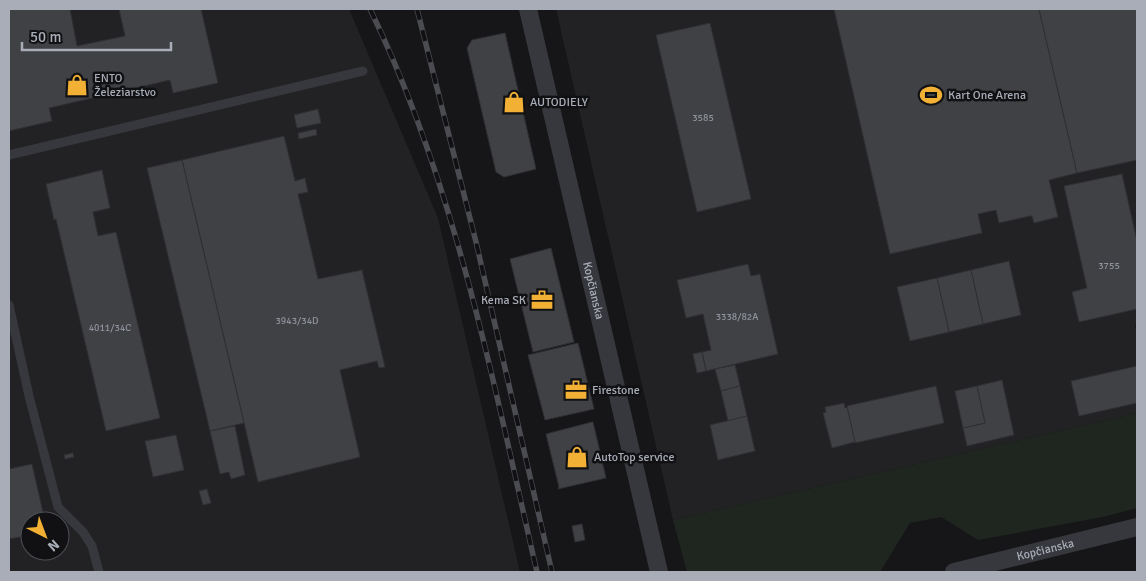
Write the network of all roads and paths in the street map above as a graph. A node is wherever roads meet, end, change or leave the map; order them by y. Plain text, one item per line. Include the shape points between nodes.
1 (528, 9) edge
2 (363, 71) dead end
3 (9, 155) edge
4 (9, 305) edge
5 (1137, 527) edge
6 (99, 572) edge
7 (659, 572) edge
8 (954, 572) edge

1 - 7 street, Kopčianska
2 - 3 lane
4 - 6 lane via 58,507 92,546
5 - 8 street, Kopčianska

